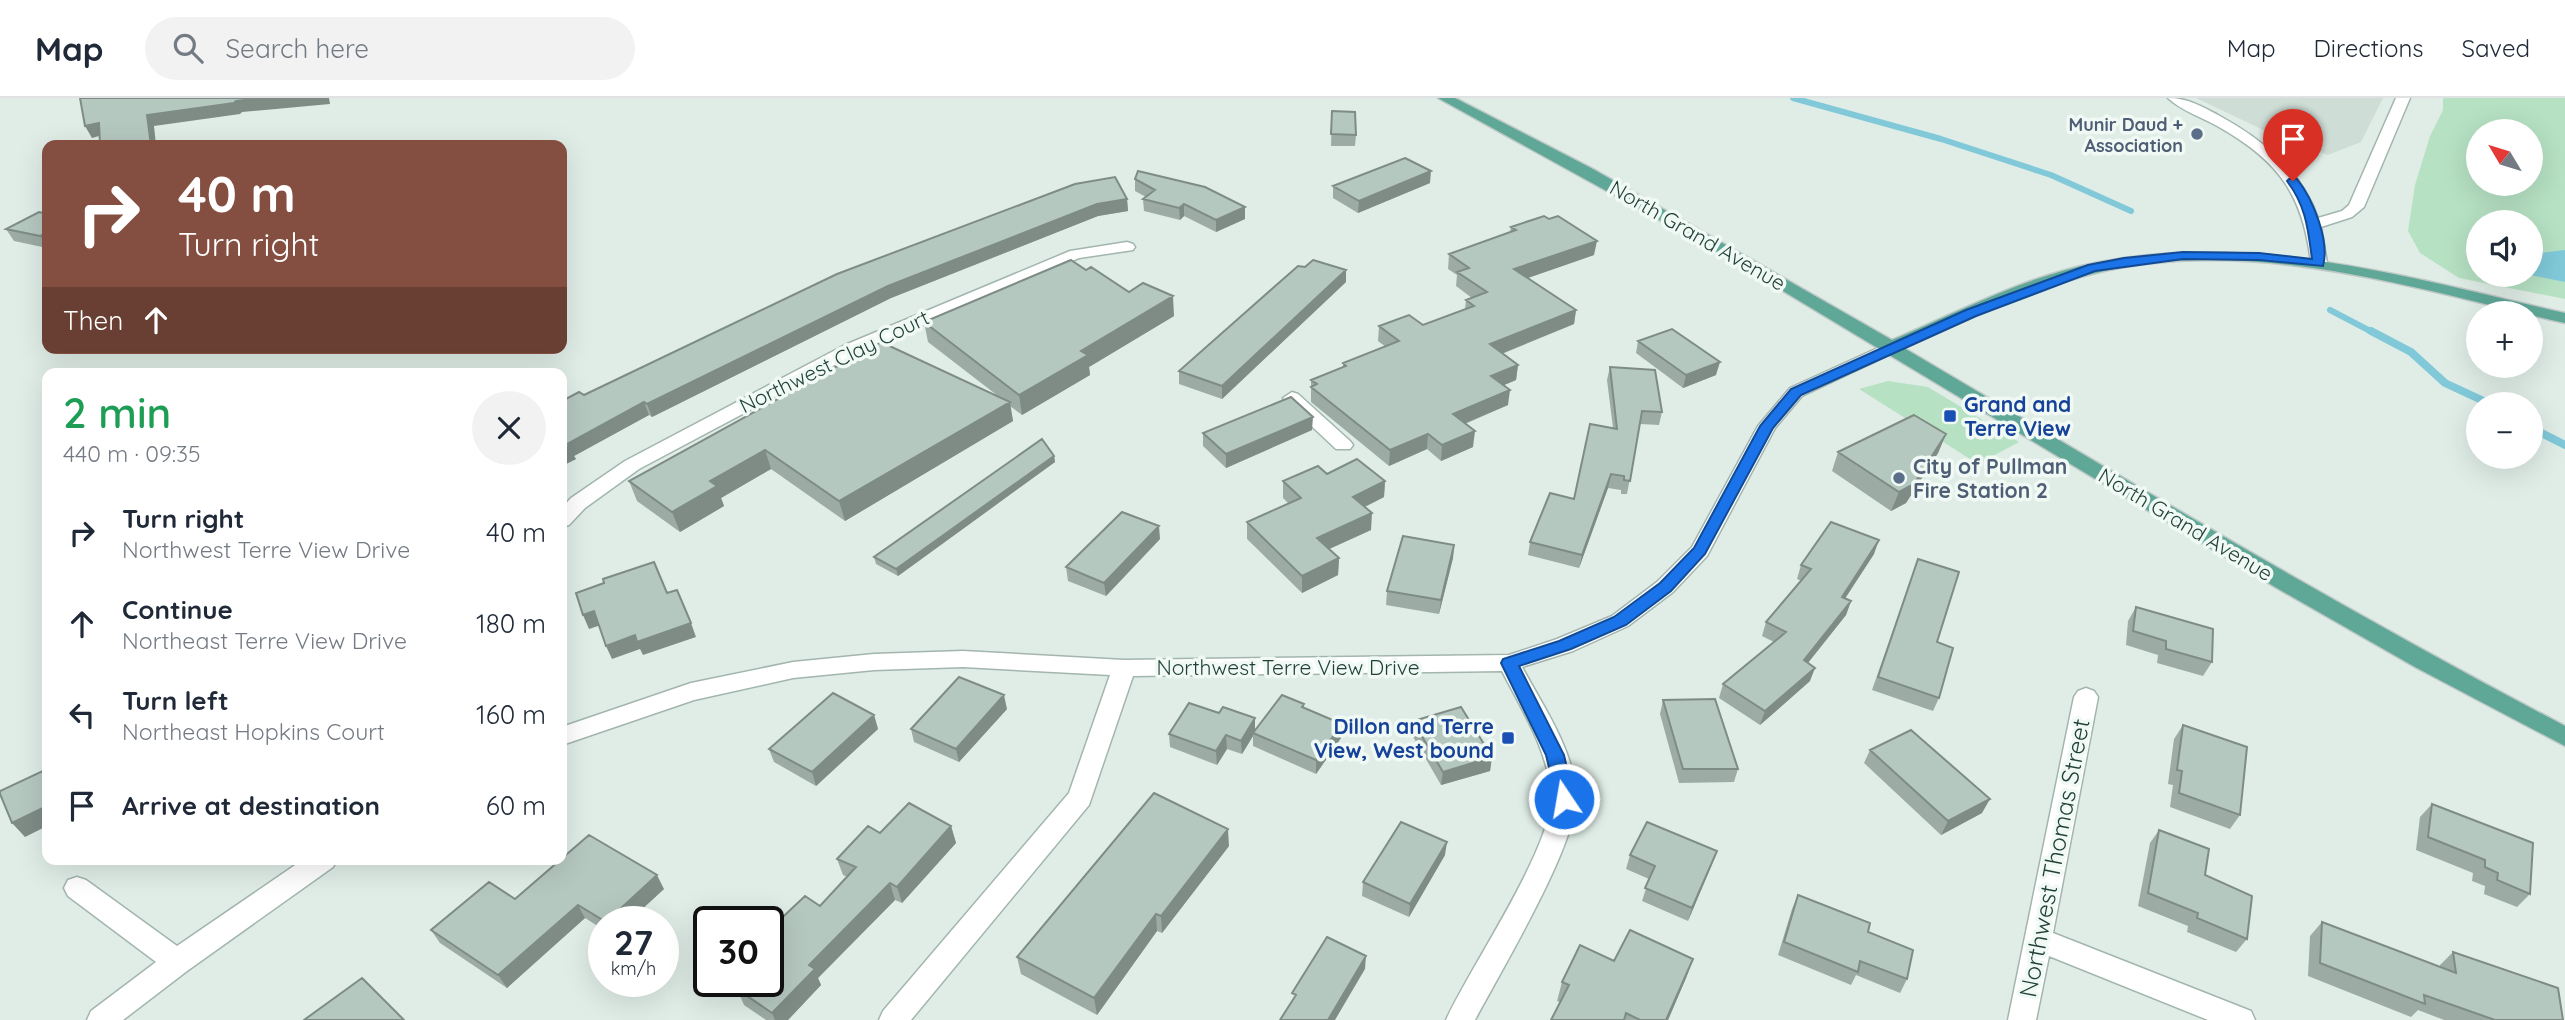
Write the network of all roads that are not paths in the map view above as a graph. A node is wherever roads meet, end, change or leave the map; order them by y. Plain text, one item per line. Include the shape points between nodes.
1 (1445, 98) edge
2 (2175, 98) edge
3 (2403, 98) edge
4 (2314, 224) junction
5 (1128, 247) dead end
6 (2319, 263) junction
7 (2565, 318) edge
8 (1891, 347) junction
9 (1292, 398) edge
10 (1343, 445) dead end
11 (567, 515) edge
12 (1509, 663) junction
13 (1124, 668) junction
14 (2086, 697) dead end
15 (567, 734) edge
16 (2565, 737) edge
17 (315, 865) edge
18 (77, 888) dead end
19 (2038, 939) junction
20 (177, 962) junction
21 (101, 1020) edge
22 (893, 1020) edge
23 (1460, 1020) edge
24 (2022, 1020) edge
25 (2241, 1020) edge

1 - 8 main road, North Grand Avenue via 1661,212
2 - 4 street via 2214,117 2274,161 2302,193
3 - 4 street via 2356,207
4 - 6 street
5 - 11 street, Northwest Clay Court via 1076,254 850,349 632,465
6 - 7 main road
6 - 8 main road via 2165,256 2124,261 2066,275
8 - 12 street, Northwest Terre View Drive via 1796,392 1767,426 1700,551 1665,587 1620,621
8 - 16 main road, North Grand Avenue via 2358,626
9 - 10 street
12 - 13 street, Northwest Terre View Drive
12 - 23 street via 1555,755 1564,799 1552,842
13 - 15 street, Northwest Terre View Drive via 963,659 793,670 691,692
13 - 22 street via 1080,797
14 - 19 street, Northwest Thomas Street
17 - 20 street
18 - 20 street
19 - 24 street, Northwest Thomas Street
19 - 25 street
20 - 21 street

